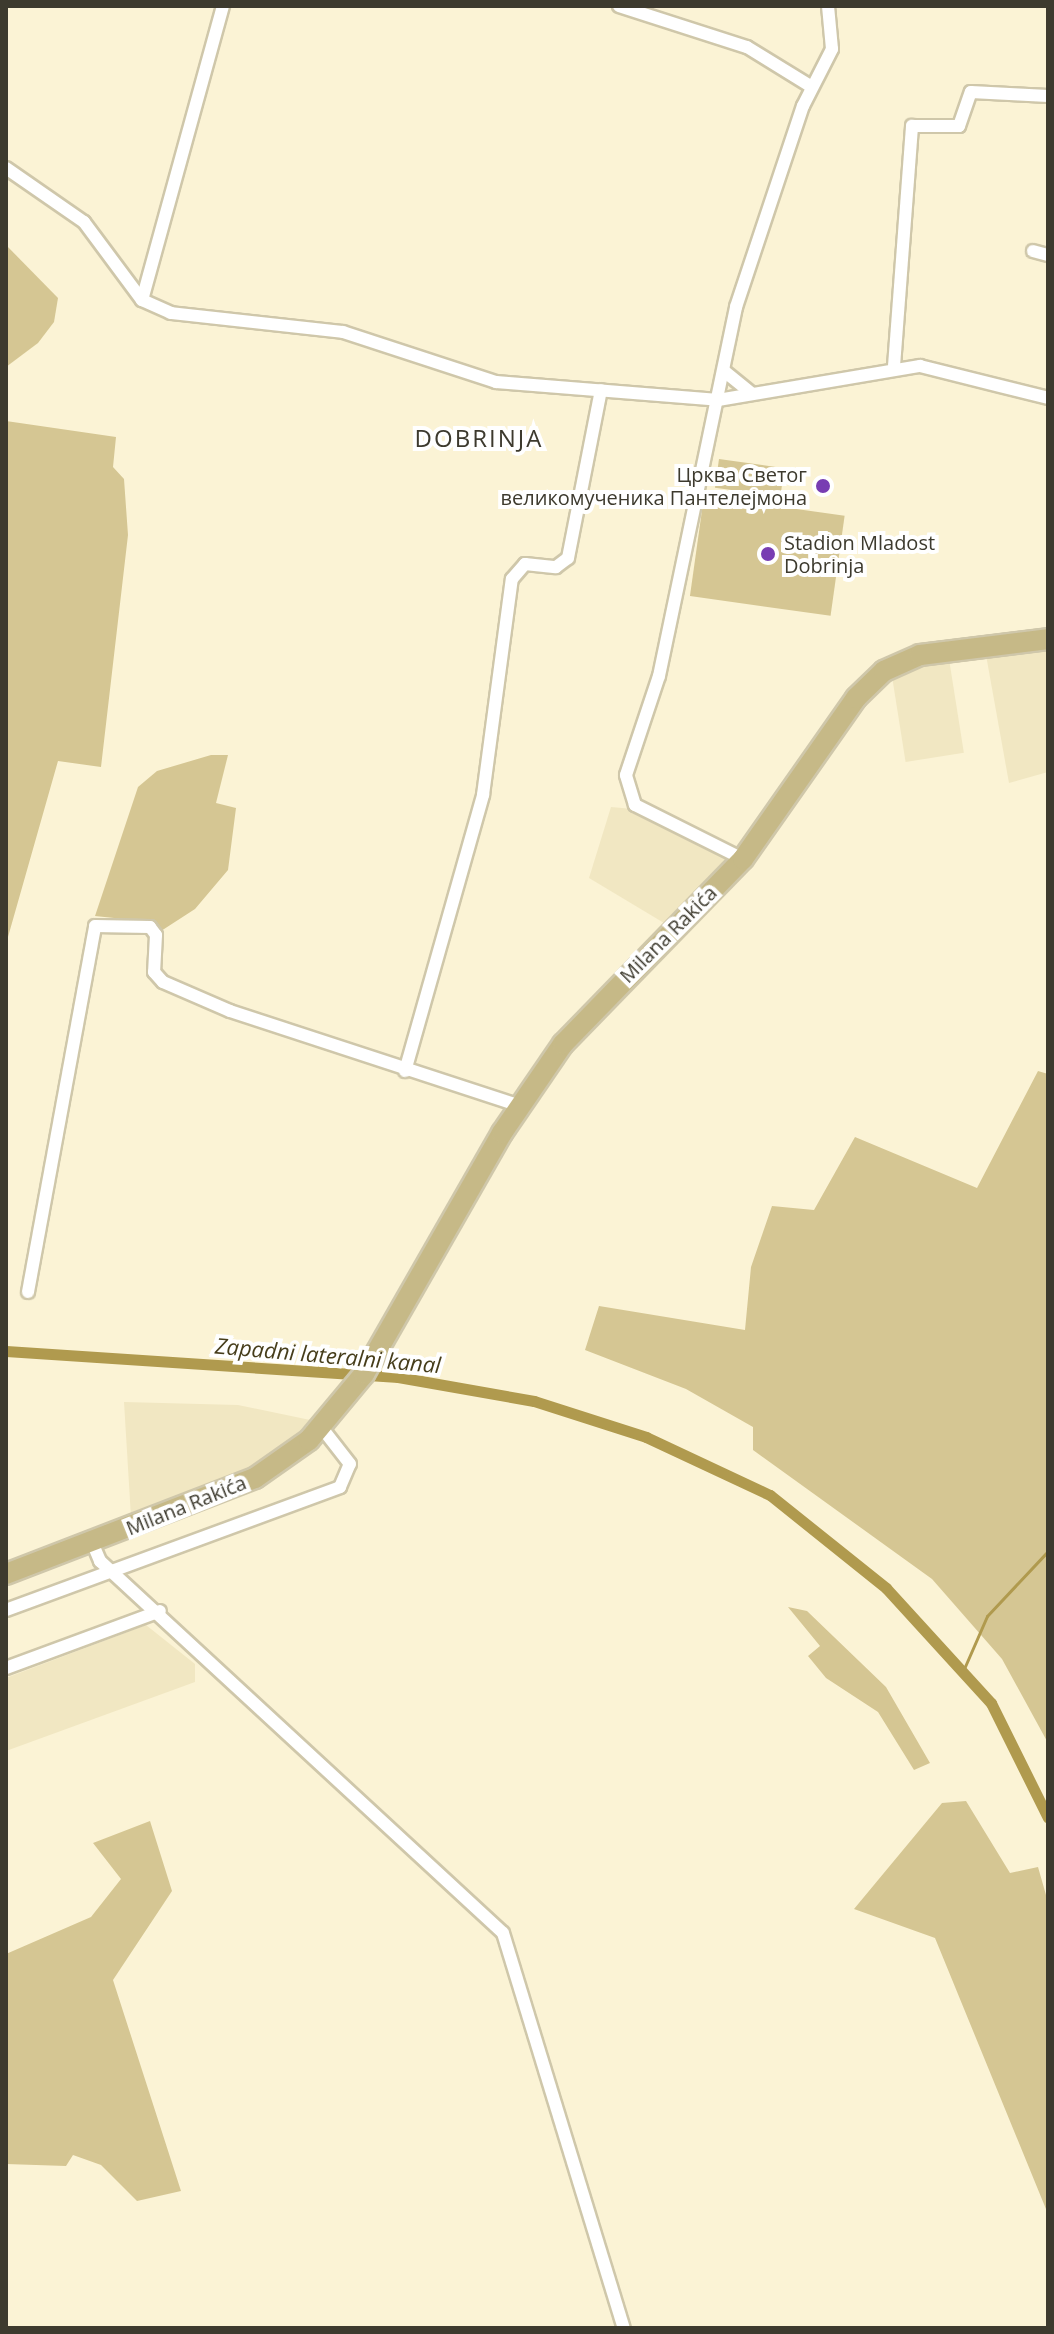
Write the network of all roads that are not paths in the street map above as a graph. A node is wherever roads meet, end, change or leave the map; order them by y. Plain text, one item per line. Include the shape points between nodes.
1 (223, 6) edge
2 (619, 6) edge
3 (828, 6) edge
4 (812, 87) junction
5 (1048, 96) edge
6 (6, 168) edge
7 (1033, 251) dead end
8 (1048, 255) edge
9 (142, 300) junction
10 (894, 366) junction
11 (724, 371) junction
12 (601, 390) junction
13 (755, 395) junction
14 (1048, 398) edge
15 (718, 400) junction
16 (1048, 639) edge
17 (743, 859) junction
18 (405, 1071) junction
19 (521, 1106) junction
20 (28, 1292) dead end
21 (322, 1428) junction
22 (92, 1542) junction
23 (114, 1571) junction
24 (6, 1574) edge
25 (6, 1610) edge
26 (160, 1611) junction
27 (6, 1668) edge
28 (624, 2328) edge

1 - 9 street
2 - 4 street via 747,47
3 - 4 street via 832,49
4 - 11 street via 736,307
5 - 10 street via 971,92 959,126 912,126
6 - 9 street via 84,222
7 - 8 street
9 - 12 street via 184,316 343,332 496,382
10 - 13 street
10 - 14 street via 943,370
11 - 13 street
11 - 15 street
12 - 15 street
12 - 18 street via 568,558 556,567 525,564 512,579 483,795
13 - 15 street
15 - 17 street via 659,676 626,775 635,805
16 - 17 main road, Milana Rakića via 920,655 884,671 856,698
17 - 19 main road, Milana Rakića via 585,1019
18 - 19 street
18 - 20 street via 163,982 154,972 156,935 150,927 95,926
19 - 21 main road, Milana Rakića via 379,1351
21 - 22 main road, Milana Rakića via 255,1478
21 - 23 street via 350,1464 340,1487
22 - 23 street via 100,1561
22 - 24 main road, Milana Rakića
23 - 25 street
23 - 26 street
26 - 27 street
26 - 28 street via 503,1933

